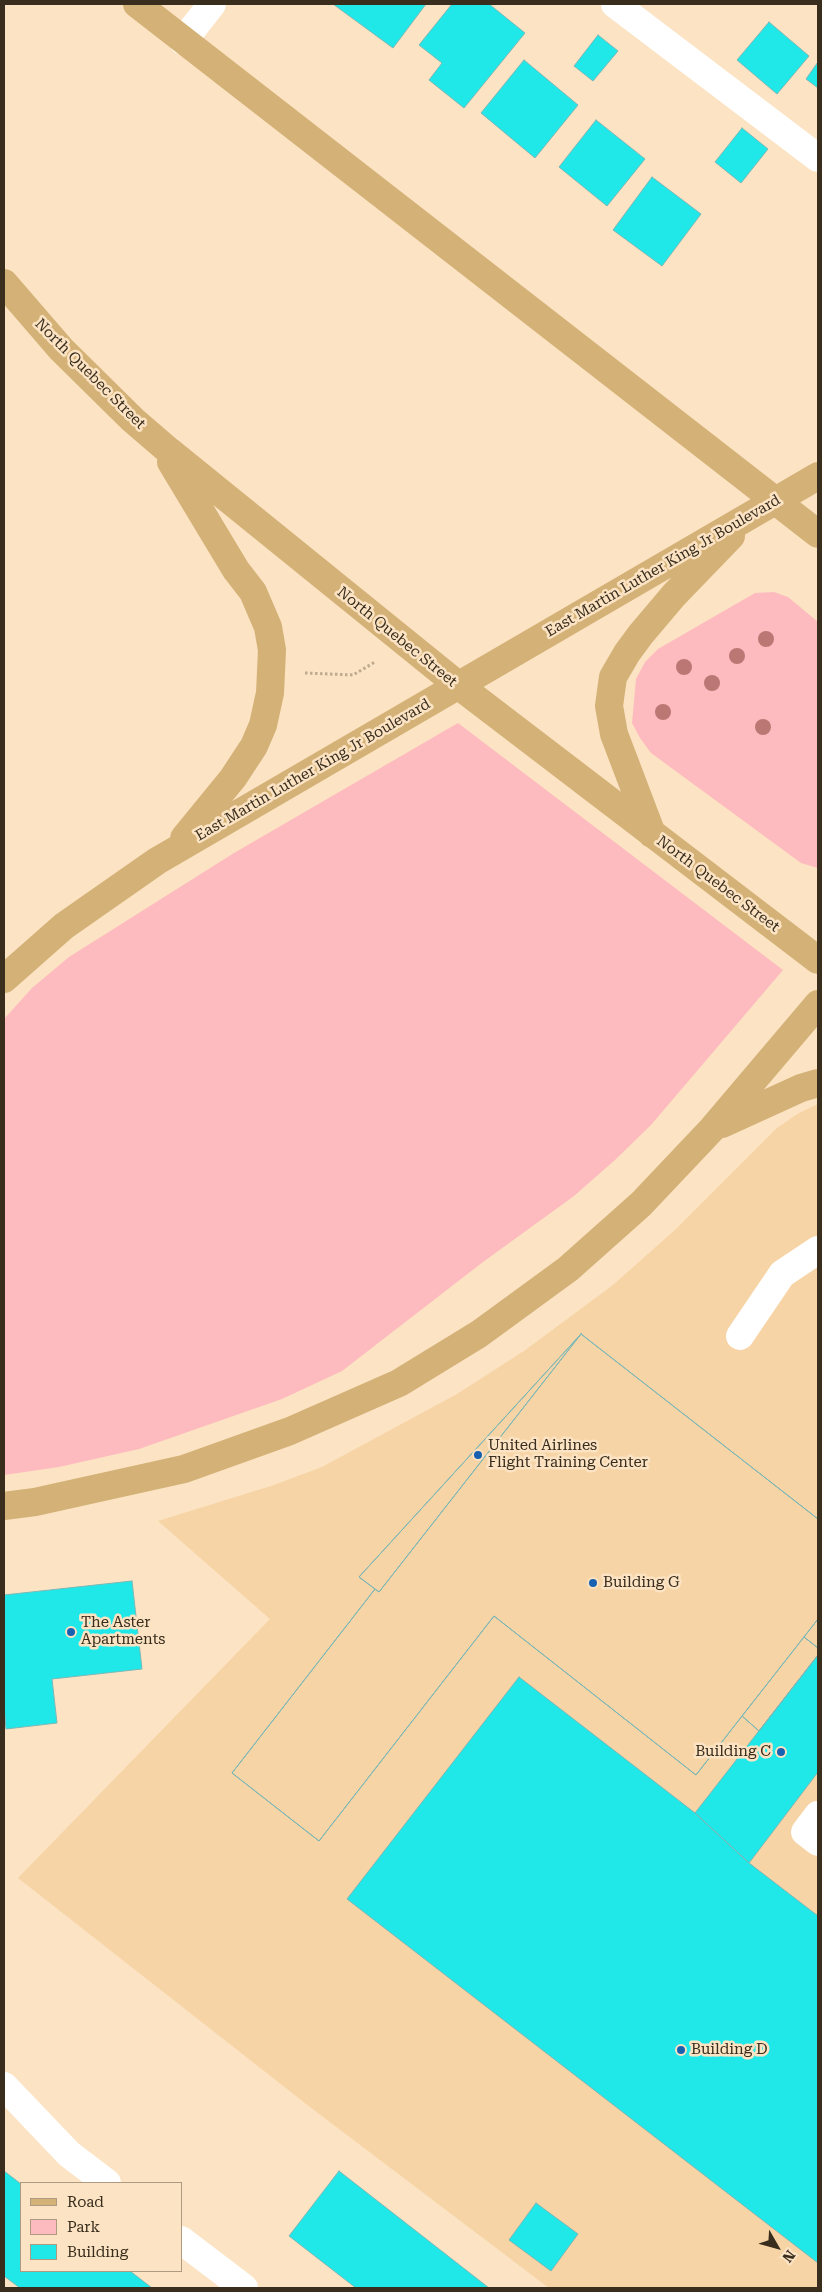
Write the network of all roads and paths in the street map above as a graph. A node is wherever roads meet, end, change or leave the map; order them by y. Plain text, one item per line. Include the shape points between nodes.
1 (137, 4) edge
2 (212, 4) edge
3 (615, 4) edge
4 (183, 41) junction
5 (818, 158) edge
6 (4, 283) edge
7 (160, 443) junction
8 (818, 476) edge
9 (765, 505) junction
10 (818, 534) edge
11 (376, 662) dead end
12 (304, 673) dead end
13 (458, 685) junction
14 (652, 834) junction
15 (172, 853) junction
16 (818, 960) edge
17 (4, 979) edge
18 (818, 1004) edge
19 (818, 1083) edge
20 (712, 1129) junction
21 (818, 1250) edge
22 (740, 1336) dead end
23 (4, 1506) edge
24 (818, 1815) edge
25 (818, 1842) edge
26 (4, 2086) edge
27 (106, 2182) edge
28 (182, 2241) edge
29 (244, 2288) edge

1 - 4 main road
2 - 4 street
3 - 5 street
4 - 9 main road
6 - 7 main road, North Quebec Street via 61,349
7 - 13 main road, North Quebec Street
7 - 15 main road via 236,570 253,592 268,627 272,650 270,693 254,746 233,778
8 - 9 main road, East Martin Luther King Jr Boulevard
9 - 10 main road
9 - 13 main road, East Martin Luther King Jr Boulevard
9 - 14 main road via 674,594 631,647 613,677 609,706 614,734
11 - 12 path via 353,675
13 - 14 main road, North Quebec Street
13 - 15 main road, East Martin Luther King Jr Boulevard
14 - 16 main road, North Quebec Street
15 - 17 main road, East Martin Luther King Jr Boulevard via 64,926
18 - 20 main road
19 - 20 main road
20 - 23 main road via 641,1204 568,1269 479,1334 400,1383 290,1431 184,1470
21 - 22 street via 782,1274
24 - 25 street via 805,1832
26 - 27 street via 69,2154
28 - 29 street

